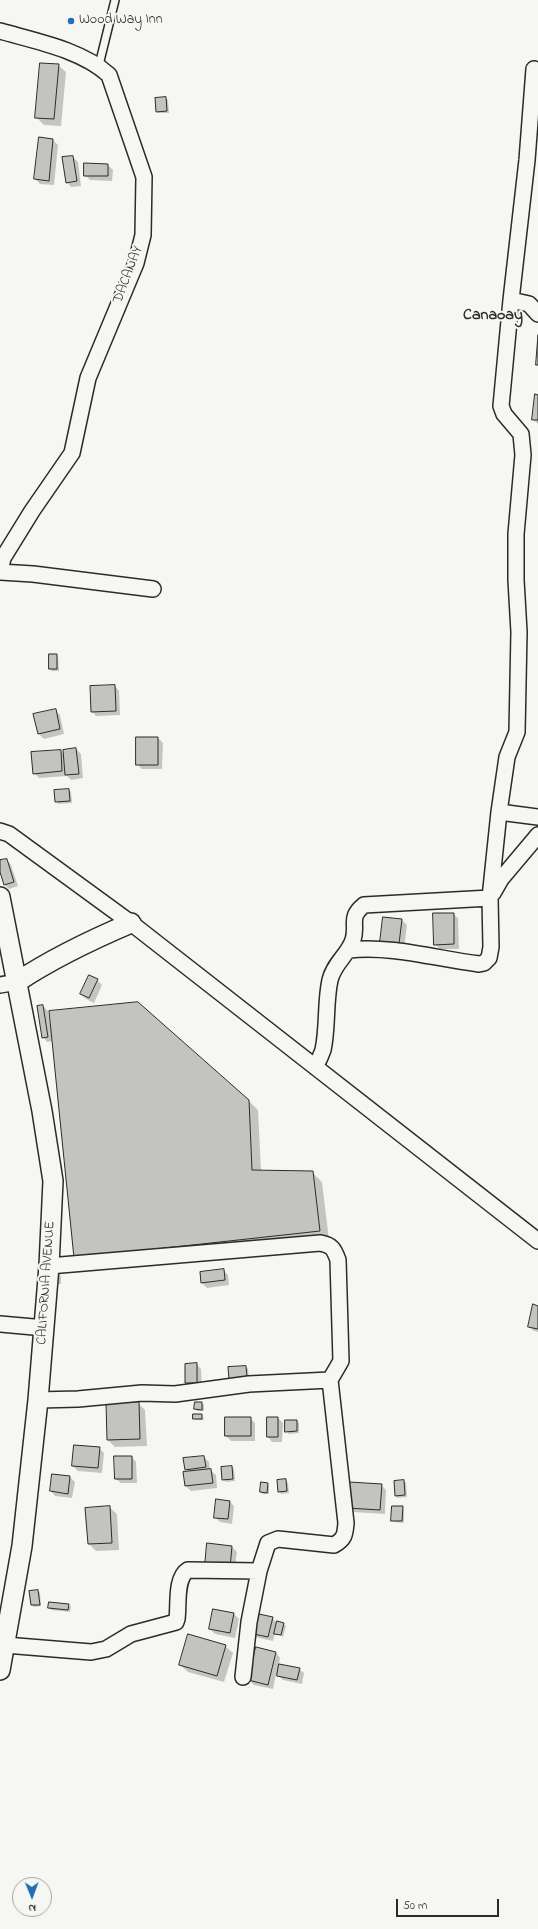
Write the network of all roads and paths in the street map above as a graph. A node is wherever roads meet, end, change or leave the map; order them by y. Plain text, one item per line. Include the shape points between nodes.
1 (115, 0) edge
2 (0, 31) edge
3 (99, 65) junction
4 (534, 69) dead end
5 (511, 300) junction
6 (538, 314) edge
7 (1, 565) edge
8 (153, 589) dead end
9 (499, 812) junction
10 (538, 817) edge
11 (0, 831) edge
12 (538, 835) edge
13 (0, 897) edge
14 (490, 898) junction
15 (131, 923) junction
16 (349, 950) junction
17 (8, 984) edge
18 (315, 1067) junction
19 (538, 1240) edge
20 (49, 1266) junction
21 (0, 1324) edge
22 (45, 1328) junction
23 (330, 1380) junction
24 (38, 1400) junction
25 (259, 1571) junction
26 (5, 1645) junction
27 (0, 1670) edge
28 (243, 1677) dead end

1 - 3 lane
2 - 3 street via 50,45
3 - 7 street, DACANAY via 109,75 144,177 143,235 136,263 88,378 72,453 32,511
4 - 5 street via 527,160
5 - 6 street via 529,304
5 - 9 street via 501,406 504,414 521,434 523,448 516,534 517,732 507,757
7 - 8 street via 33,574
9 - 10 street
9 - 14 street
11 - 15 street via 9,834
12 - 14 street via 501,879
13 - 17 street, CALIFORNIA AVENUE
14 - 16 street via 364,904 354,918 354,938
14 - 16 street via 491,947 489,958 484,963 363,948
15 - 17 street via 83,943
15 - 18 street
16 - 18 street via 335,966 330,979 323,1051
17 - 20 street, CALIFORNIA AVENUE via 42,1111 53,1181
18 - 19 street
20 - 22 street, CALIFORNIA AVENUE
20 - 23 street via 320,1243 329,1245 334,1249 338,1260 341,1361
21 - 22 street
22 - 24 street, CALIFORNIA AVENUE
23 - 24 street via 249,1384 175,1394 142,1393
23 - 25 street via 346,1523 345,1537 334,1544 272,1540 268,1543
24 - 26 street, CALIFORNIA AVENUE via 22,1546
25 - 26 street via 184,1572 180,1581 176,1622 131,1634 106,1649 91,1652
25 - 28 street via 249,1622
26 - 27 street, CALIFORNIA AVENUE

